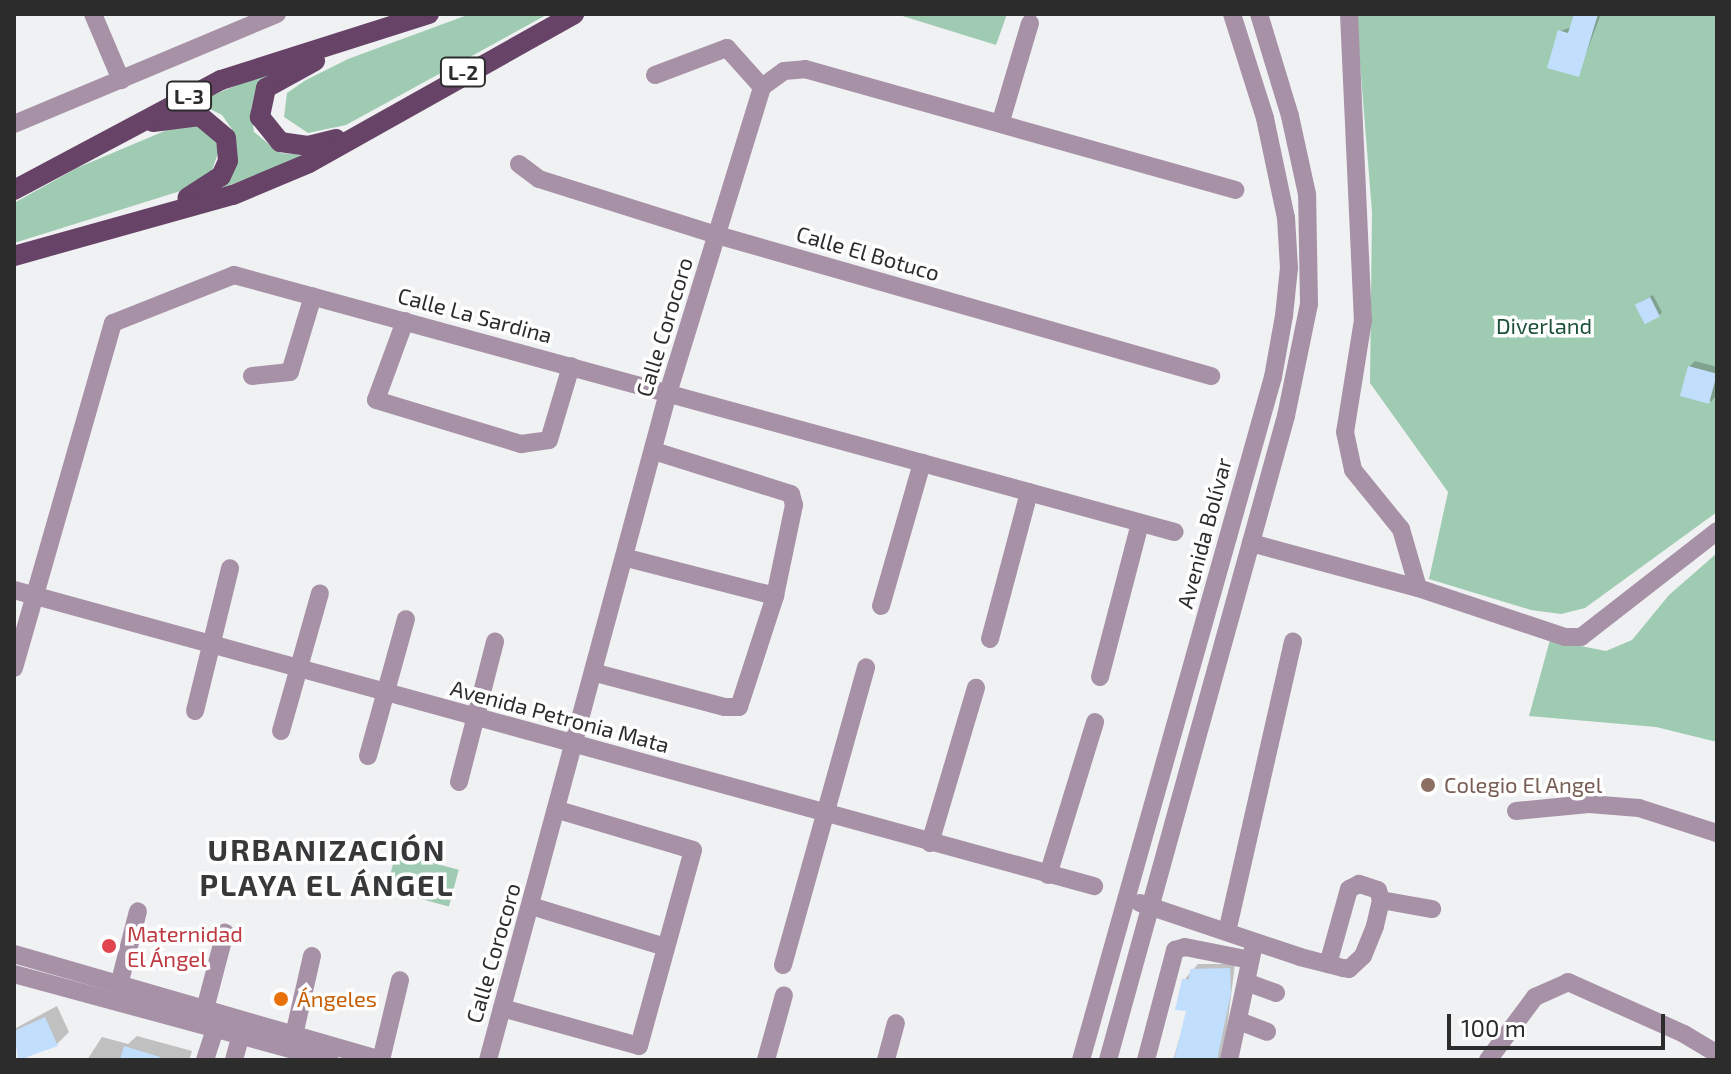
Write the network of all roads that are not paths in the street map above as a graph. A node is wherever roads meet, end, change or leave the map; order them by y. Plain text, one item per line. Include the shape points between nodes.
1 (93, 14) edge
2 (277, 14) edge
3 (429, 14) edge
4 (574, 14) edge
5 (1232, 14) edge
6 (1259, 14) edge
7 (1349, 14) edge
8 (1030, 23) dead end
9 (376, 31) junction
10 (655, 75) dead end
11 (121, 80) junction
12 (762, 87) junction
13 (1001, 121) junction
14 (14, 124) edge
15 (355, 134) junction
16 (87, 148) junction
17 (519, 164) dead end
18 (14, 190) edge
19 (1235, 190) dead end
20 (116, 226) junction
21 (717, 235) junction
22 (14, 256) edge
23 (313, 296) junction
24 (405, 321) junction
25 (571, 366) junction
26 (252, 376) dead end
27 (1211, 376) dead end
28 (668, 393) junction
29 (654, 451) junction
30 (922, 463) junction
31 (1029, 492) junction
32 (1140, 523) junction
33 (1717, 531) edge
34 (1175, 532) dead end
35 (1251, 543) junction
36 (627, 558) junction
37 (230, 568) dead end
38 (1418, 588) junction
39 (14, 590) edge
40 (320, 593) dead end
41 (34, 595) junction
42 (775, 596) junction
43 (881, 606) dead end
44 (406, 619) dead end
45 (990, 639) dead end
46 (1293, 641) dead end
47 (495, 642) dead end
48 (211, 645) junction
49 (15, 661) edge
50 (866, 667) dead end
51 (299, 669) junction
52 (596, 673) junction
53 (1100, 677) dead end
54 (976, 688) dead end
55 (385, 693) junction
56 (195, 711) dead end
57 (475, 718) junction
58 (1095, 722) dead end
59 (281, 731) dead end
60 (576, 745) junction
61 (368, 756) dead end
62 (459, 782) dead end
63 (558, 810) junction
64 (1516, 811) dead end
65 (822, 814) junction
66 (1717, 833) edge
67 (930, 843) junction
68 (1048, 875) junction
69 (1094, 886) dead end
70 (1130, 899) junction
71 (1381, 900) junction
72 (531, 906) junction
73 (1149, 908) junction
74 (1432, 909) dead end
75 (138, 911) dead end
76 (1227, 932) junction
77 (225, 933) dead end
78 (665, 947) junction
79 (1253, 952) junction
80 (14, 954) edge
81 (312, 956) dead end
82 (1328, 964) junction
83 (783, 965) dead end
84 (14, 974) edge
85 (400, 980) dead end
86 (1246, 982) junction
87 (119, 985) junction
88 (1276, 993) dead end
89 (784, 995) dead end
90 (502, 1008) junction
91 (205, 1009) junction
92 (1239, 1021) junction
93 (896, 1023) dead end
94 (216, 1027) junction
95 (1267, 1032) dead end
96 (241, 1034) junction
97 (294, 1035) junction
98 (1717, 1054) edge
99 (321, 1059) edge
100 (205, 1060) edge
101 (234, 1060) edge
102 (382, 1060) edge
103 (488, 1060) edge
104 (766, 1060) edge
105 (886, 1060) edge
106 (1081, 1060) edge
107 (1108, 1060) edge
108 (1146, 1060) edge
109 (1229, 1060) edge
110 (1488, 1060) edge

1 - 11 street
2 - 11 street
3 - 9 main road
4 - 15 main road, L-2
5 - 70 street, Avenida Bolívar via 1265,118 1286,218 1289,268 1284,316 1273,377
6 - 35 street via 1307,194 1309,304 1286,416
7 - 38 street via 1363,320 1345,432 1353,470 1401,529
8 - 13 street
9 - 15 main road via 275,81 261,97 264,127 280,142 308,146
9 - 16 main road, L-3 via 221,80
10 - 12 street via 727,48
11 - 14 street
12 - 13 street via 784,71 805,69
12 - 21 street, Calle Corocoro
13 - 19 street
15 - 20 main road via 309,163 233,195
16 - 18 main road, L-3
16 - 20 main road via 176,116 200,116 226,138 228,161 209,187
17 - 21 street, Calle El Botuco via 539,179
20 - 22 main road
21 - 27 street, Calle El Botuco
21 - 28 street, Calle Corocoro
23 - 24 street, Calle La Sardina
23 - 26 street via 290,372
23 - 41 street, Calle La Sardina via 234,275 113,323
24 - 25 street, Calle La Sardina
24 - 25 street via 376,400 521,444 549,440
25 - 28 street, Calle La Sardina
28 - 29 street, Calle Corocoro
28 - 30 street, Calle La Sardina
29 - 36 street, Calle Corocoro
29 - 42 street via 791,494 794,505
30 - 31 street, Calle La Sardina
30 - 43 street
31 - 32 street, Calle La Sardina
31 - 45 street
32 - 34 street, Calle La Sardina
32 - 53 street
33 - 38 street via 1581,637 1565,637
35 - 38 street
35 - 73 street
36 - 42 street
36 - 52 street, Calle Corocoro
37 - 48 street
39 - 41 street, Avenida Petronia Mata
40 - 51 street
41 - 48 street, Avenida Petronia Mata
41 - 49 street, Calle La Sardina
42 - 52 street via 739,707
44 - 55 street
46 - 76 street
47 - 57 street
48 - 51 street, Avenida Petronia Mata
48 - 56 street
50 - 65 street
51 - 55 street, Avenida Petronia Mata
51 - 59 street
52 - 60 street, Calle Corocoro
54 - 67 street
55 - 57 street, Avenida Petronia Mata
55 - 61 street
57 - 60 street, Avenida Petronia Mata
57 - 62 street
58 - 68 street
60 - 63 street, Calle Corocoro
60 - 65 street, Avenida Petronia Mata
63 - 72 street, Calle Corocoro
63 - 78 street via 693,850
64 - 66 street via 1589,804 1639,808
65 - 67 street, Avenida Petronia Mata
65 - 83 street
67 - 68 street, Avenida Petronia Mata
68 - 69 street, Avenida Petronia Mata
70 - 73 street
70 - 106 street, Avenida Bolívar
71 - 74 street
71 - 82 street via 1359,962 1349,969
71 - 82 street via 1370,887 1349,889
72 - 78 street
72 - 90 street, Calle Corocoro
73 - 76 street
73 - 107 street
75 - 87 street
76 - 79 street
77 - 91 street
78 - 90 street via 639,1046
79 - 82 street
79 - 86 street
79 - 108 street via 1175,950
80 - 87 street
81 - 97 street
84 - 94 street
85 - 102 street
86 - 88 street
86 - 92 street
87 - 91 street
89 - 104 street
90 - 103 street, Calle Corocoro
91 - 97 street
92 - 95 street
92 - 109 street
93 - 105 street
94 - 96 street
94 - 100 street
96 - 99 street
96 - 101 street
97 - 102 street
98 - 110 street via 1644,1014 1568,982 1535,997

